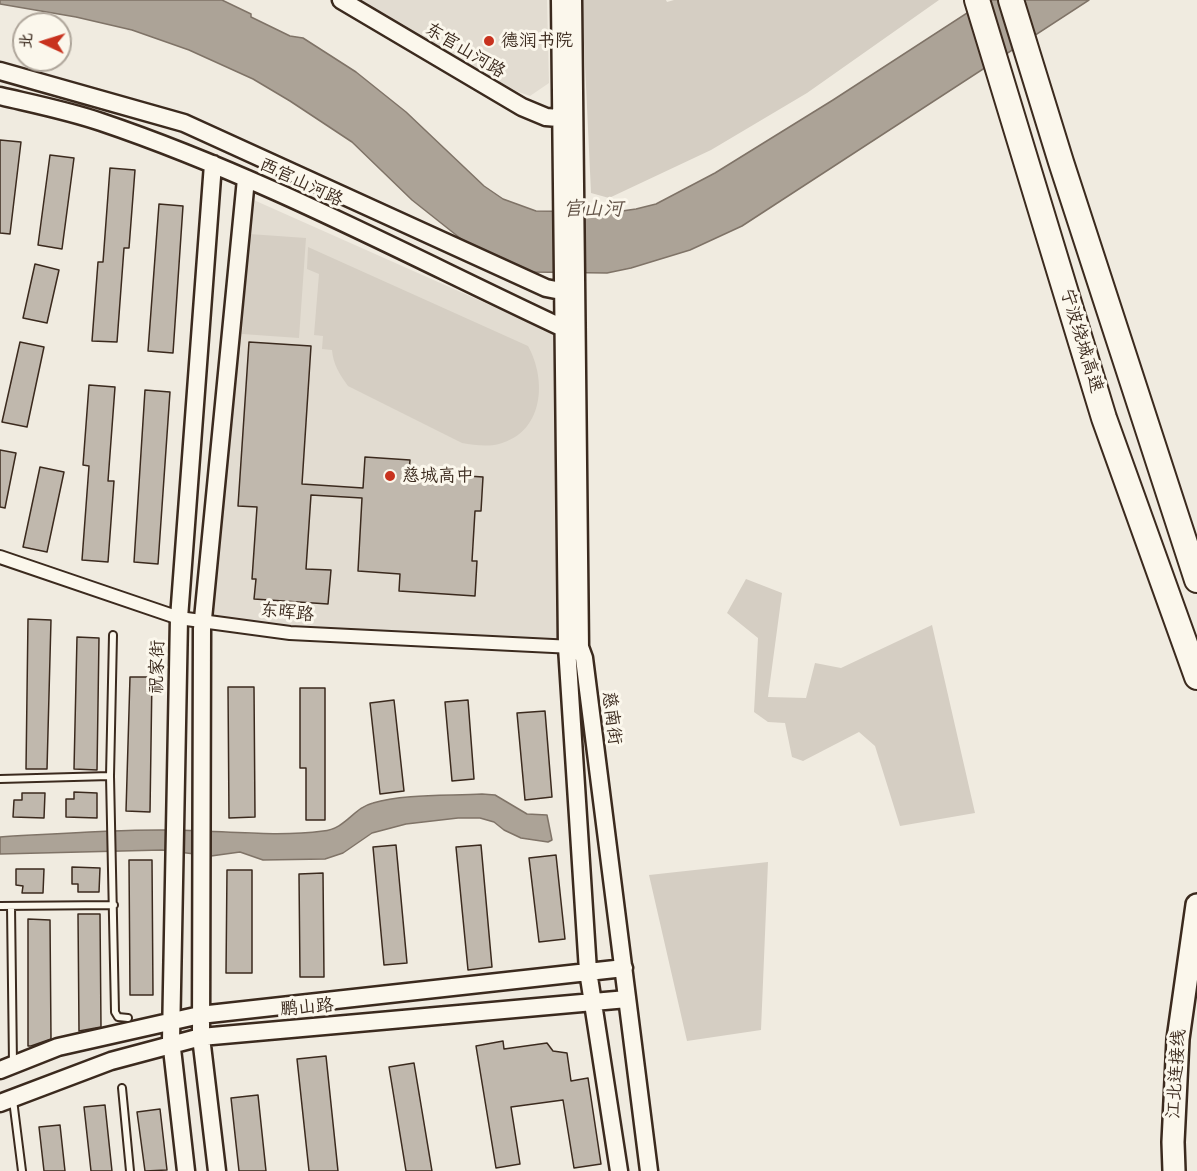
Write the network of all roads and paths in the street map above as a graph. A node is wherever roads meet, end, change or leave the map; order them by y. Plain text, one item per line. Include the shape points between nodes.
1 (341, 0) edge
2 (560, 0) edge
3 (573, 0) edge
4 (977, 0) edge
5 (1011, 0) edge
6 (0, 71) edge
7 (0, 96) edge
8 (568, 119) junction
9 (213, 164) junction
10 (246, 180) junction
11 (569, 292) junction
12 (570, 329) junction
13 (0, 557) edge
14 (1197, 580) edge
15 (178, 618) junction
16 (203, 622) junction
17 (113, 635) dead end
18 (574, 647) junction
19 (1197, 677) edge
20 (110, 776) junction
21 (0, 779) edge
22 (114, 905) junction
23 (1197, 905) edge
24 (0, 906) edge
25 (10, 906) junction
26 (624, 968) junction
27 (588, 971) junction
28 (627, 999) junction
29 (592, 1003) junction
30 (200, 1015) junction
31 (128, 1018) dead end
32 (171, 1022) junction
33 (201, 1037) junction
34 (172, 1045) junction
35 (7, 1068) edge
36 (122, 1088) dead end
37 (7, 1100) edge
38 (22, 1171) edge
39 (130, 1171) edge
40 (186, 1171) edge
41 (217, 1171) edge
42 (619, 1171) edge
43 (649, 1171) edge
44 (1174, 1171) edge

1 - 8 street, 东官山河路 via 522,107 546,117
2 - 8 street
3 - 8 street
4 - 19 highway, 宁波绕城高速 via 1104,418
5 - 14 highway, 宁波绕城高速
6 - 11 street, 西官山河路 via 184,123 546,288
7 - 9 street, 西官山河路 via 100,122
8 - 11 street, 慈南街
9 - 10 street, 西官山河路
9 - 15 street, 祝家街
10 - 12 street, 西官山河路
10 - 16 street
11 - 12 street, 慈南街
12 - 18 street, 慈南街
13 - 15 street, 东晖路
15 - 16 street, 东晖路
15 - 32 street, 祝家街
16 - 18 street, 东晖路 via 290,633
16 - 30 street
17 - 20 lane
18 - 26 street, 慈南街 via 584,658
18 - 27 street, 慈南街
20 - 21 lane
20 - 22 lane
22 - 25 lane
22 - 31 lane via 115,1012 118,1017
23 - 44 highway, 江北连接线 via 1178,1039
24 - 25 lane
25 - 35 lane
26 - 27 street, 鹏山路
26 - 28 street, 慈南街
27 - 29 street, 慈南街
27 - 30 street, 鹏山路
28 - 29 street, 鹏山路
28 - 43 street, 慈南街
29 - 33 street, 鹏山路
29 - 42 street, 慈南街
30 - 32 street, 鹏山路
30 - 33 street
32 - 34 street, 祝家街
32 - 35 street, 鹏山路 via 58,1047
33 - 34 street, 鹏山路
33 - 41 street
34 - 37 street, 鹏山路 via 111,1061
34 - 40 street, 祝家街
36 - 39 lane
37 - 38 lane

